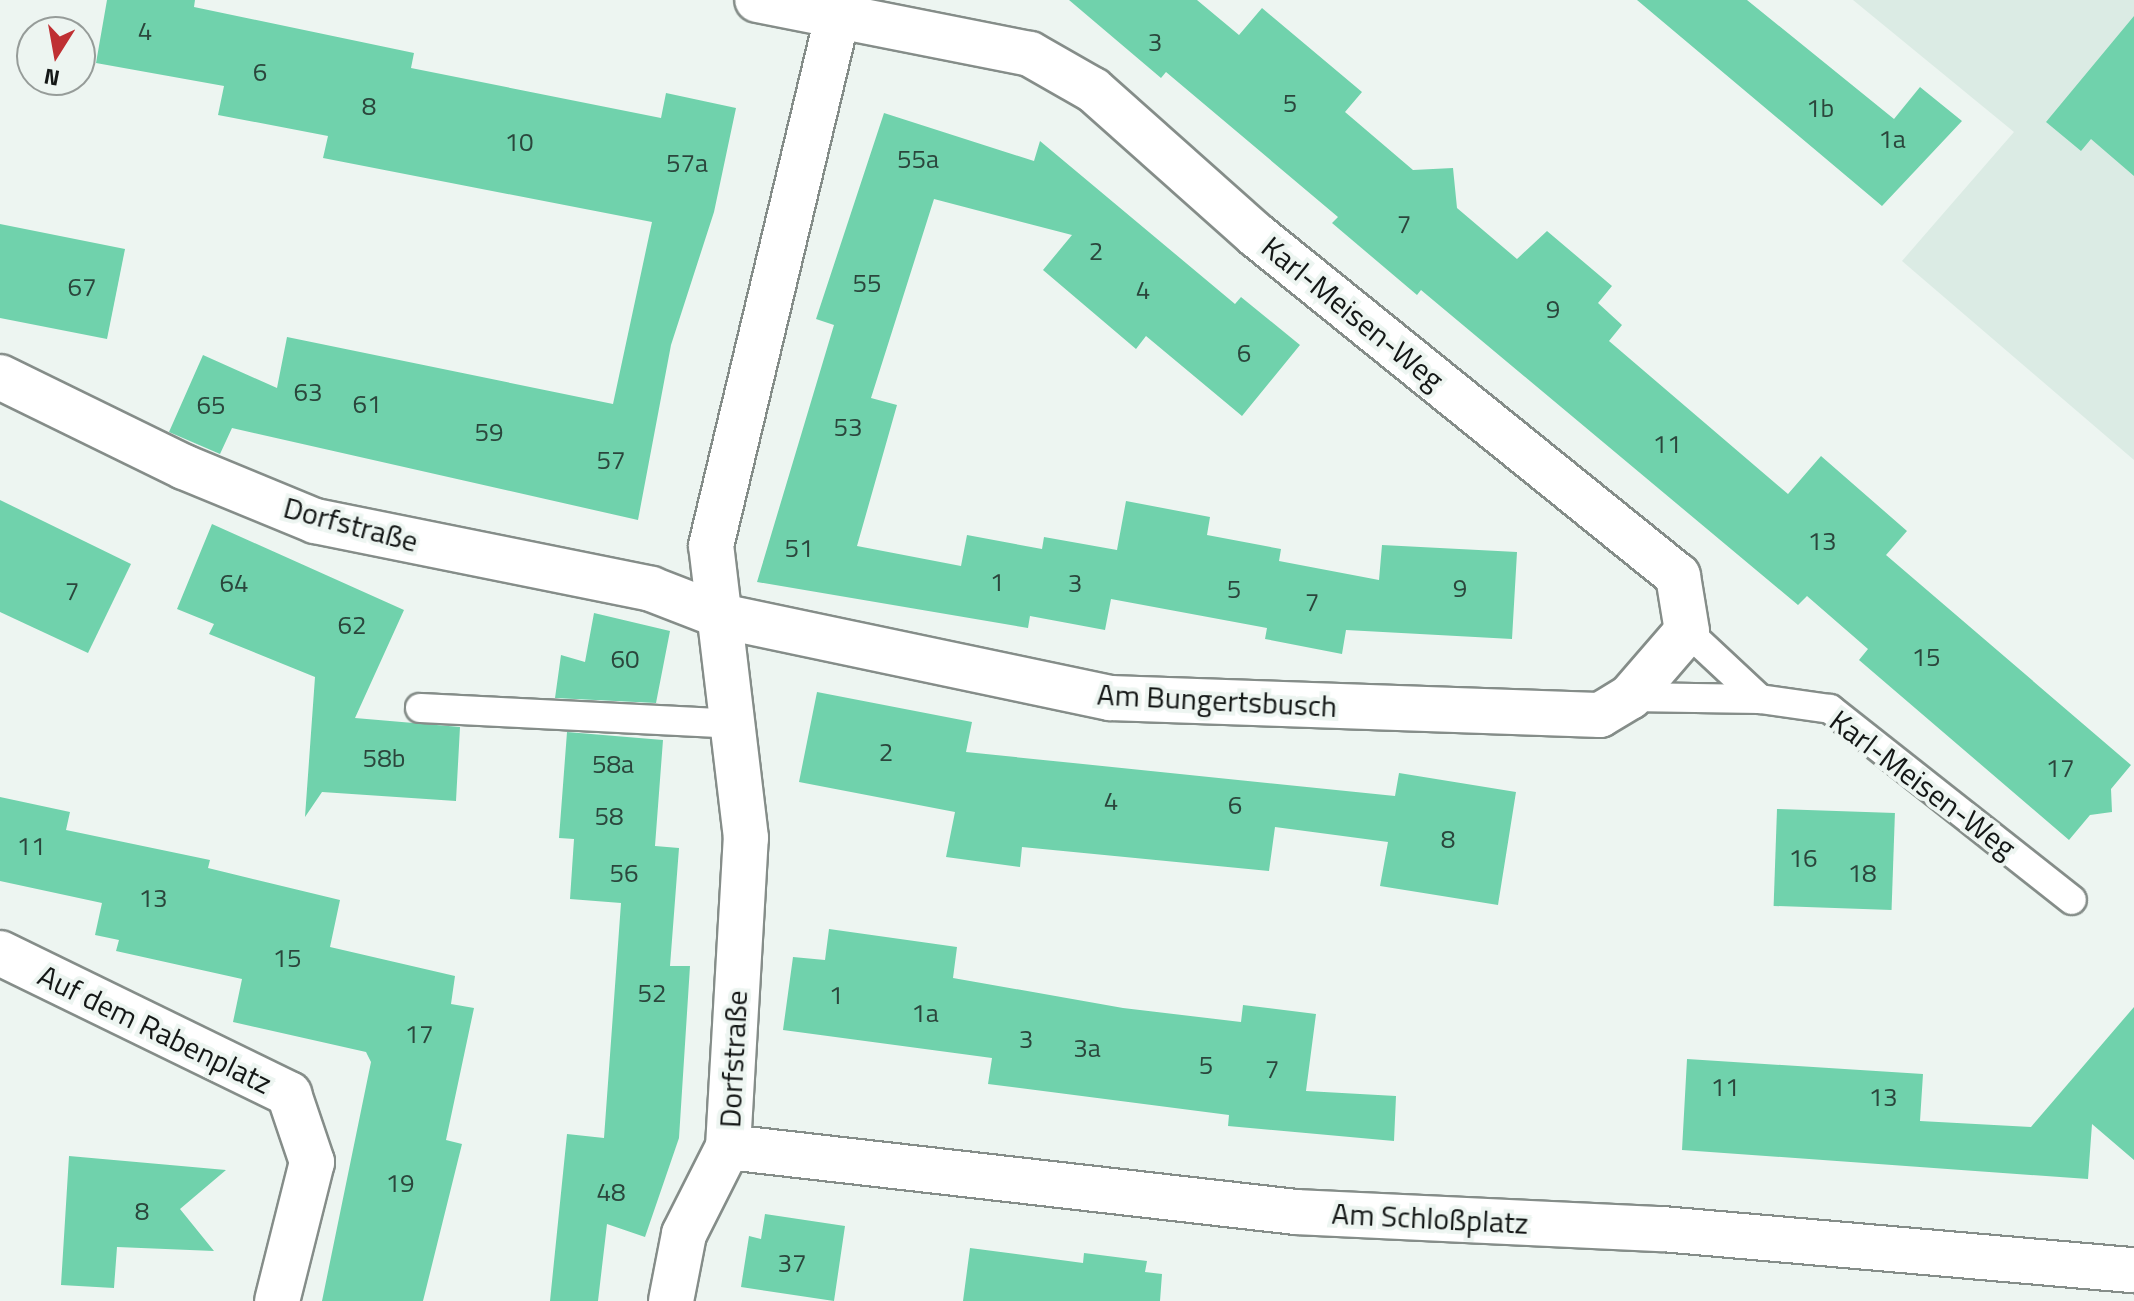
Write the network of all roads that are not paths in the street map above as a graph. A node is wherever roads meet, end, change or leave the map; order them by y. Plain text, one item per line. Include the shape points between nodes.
1 (757, 0) edge
2 (855, 22) junction
3 (0, 377) edge
4 (721, 616) junction
5 (1687, 631) junction
6 (1630, 697) junction
7 (1760, 699) junction
8 (420, 708) dead end
9 (734, 724) junction
10 (2072, 900) dead end
11 (0, 953) edge
12 (728, 1147) junction
13 (2134, 1270) edge
14 (277, 1301) edge
15 (671, 1301) edge

1 - 2 street, Karl-Meisen-Weg
2 - 4 street, Dorfstraße via 711,546
2 - 5 street, Karl-Meisen-Weg via 1030,54 1093,90 1256,235 1678,576
3 - 4 street, Dorfstraße via 184,467 315,521 651,589
4 - 6 street, Am Bungertsbusch via 1110,698 1600,715
4 - 9 street, Dorfstraße
5 - 6 street, Am Bungertsbusch
5 - 7 lane
6 - 7 lane, Karl-Meisen-Weg
7 - 10 lane, Karl-Meisen-Weg via 1830,709
8 - 9 lane
9 - 12 street, Dorfstraße via 746,838
11 - 14 street, Auf dem Rabenplatz via 289,1094 312,1162
12 - 13 street, Am Schloßplatz via 1296,1212 1662,1229
12 - 15 street, Dorfstraße via 684,1234

